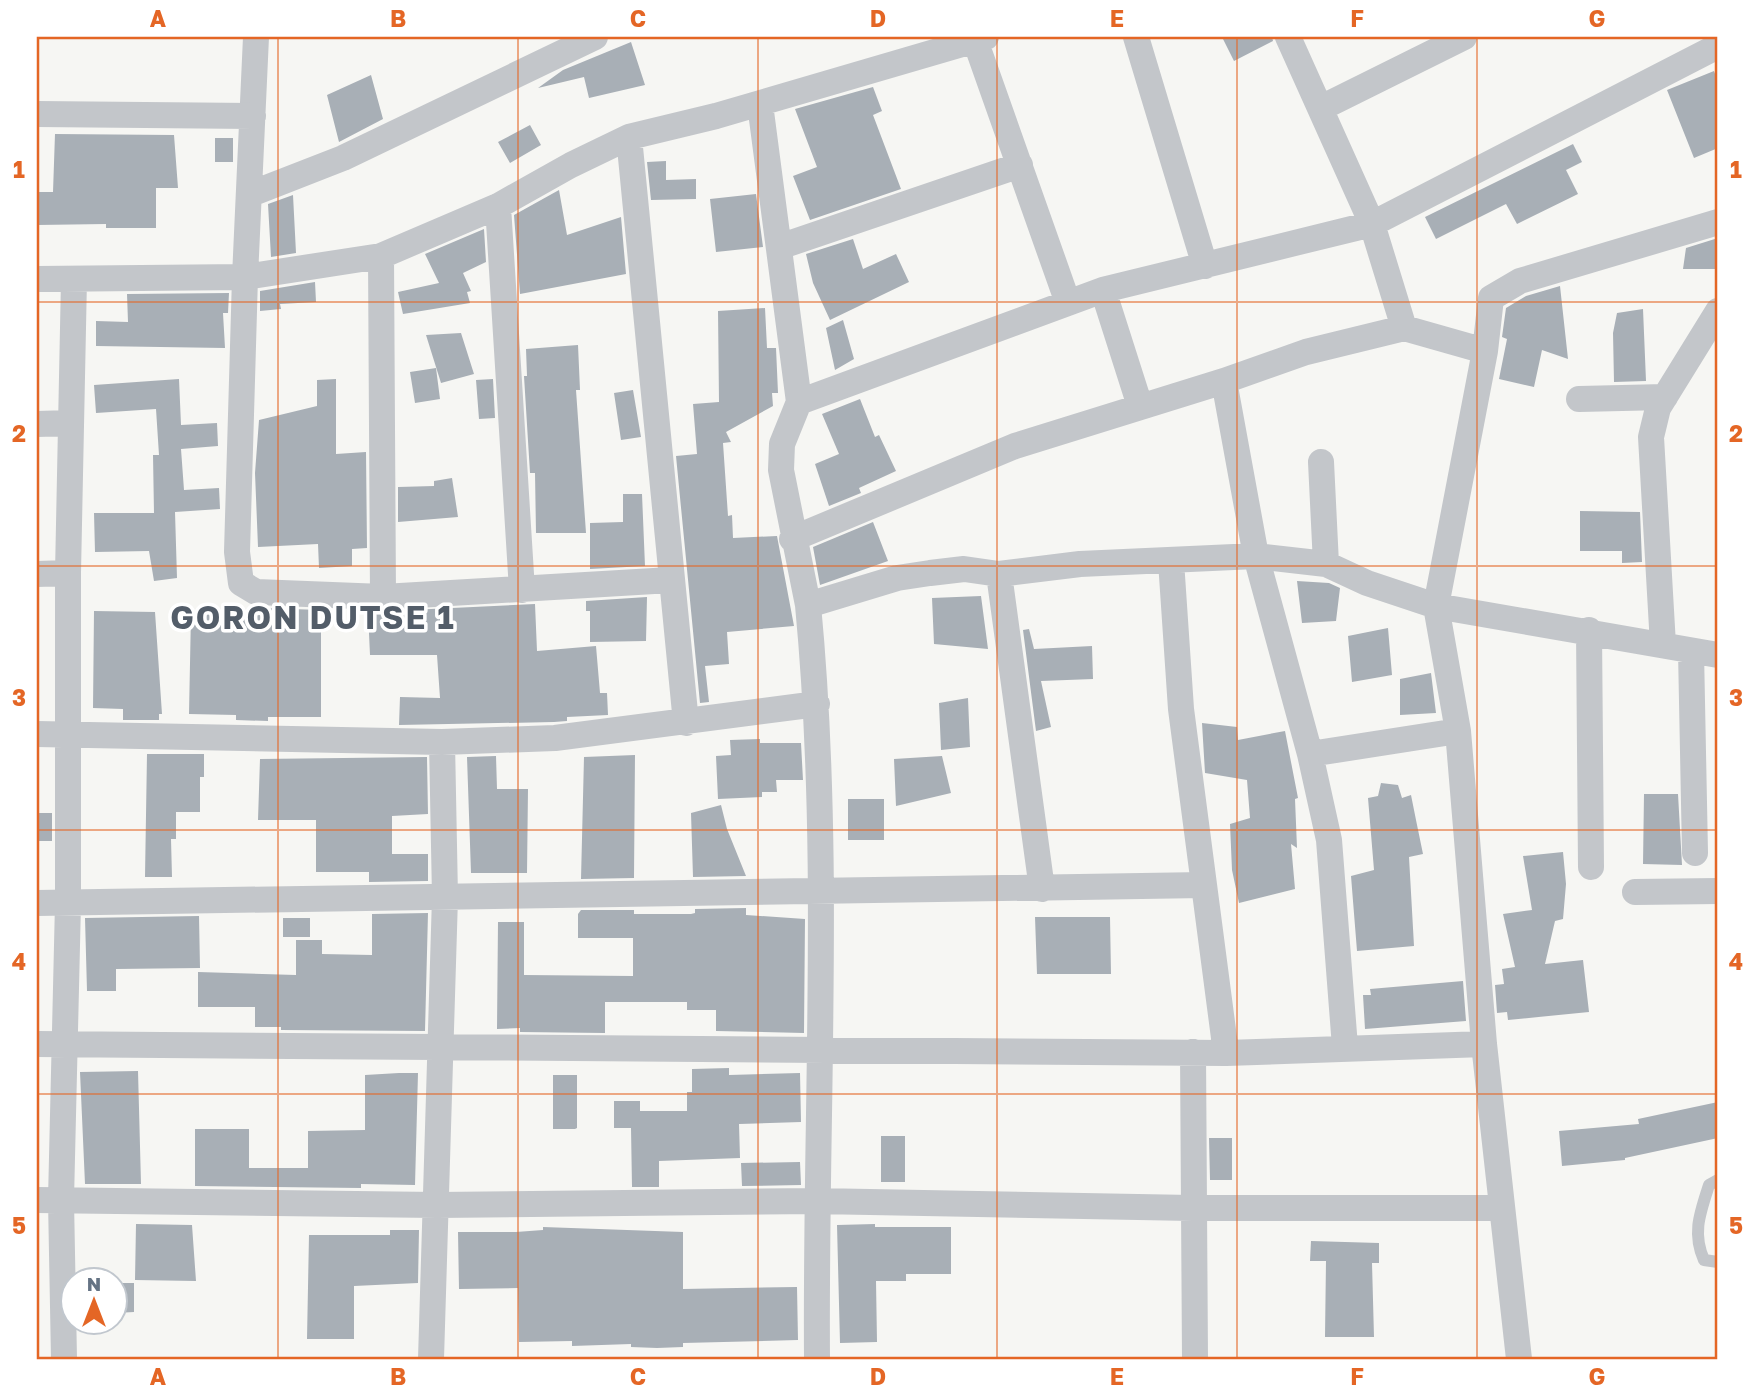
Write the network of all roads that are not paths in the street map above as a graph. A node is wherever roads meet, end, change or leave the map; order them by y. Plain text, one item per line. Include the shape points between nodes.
1 (256, 37) edge
2 (595, 37) edge
3 (1136, 37) edge
4 (1288, 37) edge
5 (1464, 37) edge
6 (980, 38) edge
7 (1718, 46) edge
8 (760, 104) junction
9 (1321, 108) junction
10 (37, 114) edge
11 (253, 116) junction
12 (629, 138) junction
13 (1020, 165) junction
14 (251, 194) junction
15 (498, 206) junction
16 (1718, 222) edge
17 (1372, 224) junction
18 (779, 247) junction
19 (381, 256) junction
20 (1205, 266) junction
21 (244, 277) junction
22 (37, 279) edge
23 (74, 279) junction
24 (1104, 290) junction
25 (1068, 303) junction
26 (1718, 312) edge
27 (1404, 328) junction
28 (1485, 351) junction
29 (1224, 381) junction
30 (1665, 397) junction
31 (1579, 399) dead end
32 (799, 402) junction
33 (1140, 405) junction
34 (71, 423) junction
35 (37, 424) edge
36 (1321, 462) dead end
37 (792, 538) junction
38 (1255, 556) junction
39 (1171, 561) junction
40 (1326, 564) junction
41 (68, 573) junction
42 (37, 574) edge
43 (999, 574) junction
44 (671, 580) junction
45 (522, 590) junction
46 (383, 597) junction
47 (808, 605) junction
48 (1436, 606) junction
49 (1589, 630) junction
50 (1663, 645) junction
51 (1691, 651) junction
52 (1718, 655) edge
53 (817, 704) junction
54 (686, 723) junction
55 (1458, 731) junction
56 (37, 734) edge
57 (69, 734) junction
58 (442, 742) junction
59 (1310, 754) junction
60 (1695, 853) dead end
61 (1591, 867) dead end
62 (1204, 885) junction
63 (823, 889) junction
64 (1042, 890) junction
65 (1635, 891) dead end
66 (1718, 891) edge
67 (445, 897) junction
68 (37, 903) edge
69 (68, 903) junction
70 (63, 1043) junction
71 (37, 1044) edge
72 (1484, 1044) junction
73 (1345, 1047) junction
74 (818, 1048) junction
75 (441, 1049) junction
76 (1194, 1052) junction
77 (1226, 1053) junction
78 (1718, 1180) edge
79 (49, 1200) edge
80 (816, 1201) junction
81 (437, 1205) junction
82 (1192, 1208) junction
83 (1501, 1208) junction
84 (1718, 1262) edge
85 (64, 1359) edge
86 (431, 1359) edge
87 (817, 1359) edge
88 (1195, 1359) edge
89 (1519, 1359) edge

1 - 11 street
2 - 14 street via 343,158
3 - 20 street
4 - 9 street
5 - 9 street
6 - 8 street
6 - 13 street
7 - 17 street
8 - 12 street
8 - 18 street
9 - 17 street
10 - 11 street
11 - 14 street
12 - 15 street via 570,164
12 - 44 street
13 - 18 street
13 - 25 street
14 - 21 street
15 - 19 street
15 - 45 street
16 - 28 street via 1502,289 1491,298
17 - 20 street
17 - 27 street
18 - 32 street
19 - 21 street
19 - 46 street
20 - 24 street
21 - 23 street
21 - 46 street via 237,552 241,583 257,592
22 - 23 street
23 - 34 street
24 - 25 street
24 - 33 street
25 - 32 street
26 - 30 street
27 - 28 street
27 - 29 street via 1306,352
28 - 48 street
29 - 33 street
29 - 38 street
30 - 31 street
30 - 50 street via 1651,437
32 - 37 street via 782,444 781,470
33 - 37 street via 1015,446
34 - 35 street
34 - 41 street
36 - 40 street
37 - 47 street
38 - 39 street
38 - 40 street
38 - 59 street
39 - 43 street via 1080,564
39 - 62 street via 1181,709
40 - 48 street
41 - 42 street
41 - 57 street
43 - 47 street via 964,569 919,574
43 - 64 street
44 - 45 street
44 - 54 street
45 - 46 street
47 - 53 street
48 - 49 street
48 - 55 street
49 - 50 street
49 - 61 street
50 - 51 street
51 - 52 street
51 - 60 street
53 - 54 street
53 - 63 street
54 - 58 street via 555,738
55 - 59 street
55 - 72 street
56 - 57 street
57 - 58 street
57 - 69 street
58 - 67 street
59 - 73 street via 1329,840
62 - 64 street
62 - 77 street
63 - 64 street
63 - 67 street
63 - 74 street
65 - 66 street
67 - 69 street
67 - 75 street
68 - 69 street
69 - 70 street
70 - 71 street
70 - 75 street
70 - 79 street
72 - 73 street
72 - 83 street
73 - 77 street
74 - 75 street
74 - 76 street
74 - 80 street
75 - 81 street
76 - 77 street
76 - 82 street
78 - 84 lane via 1709,1185 1696,1223 1697,1245 1704,1260
79 - 81 street
79 - 85 street
80 - 81 street
80 - 82 street
80 - 87 street
81 - 86 street
82 - 83 street
82 - 88 street
83 - 89 street

